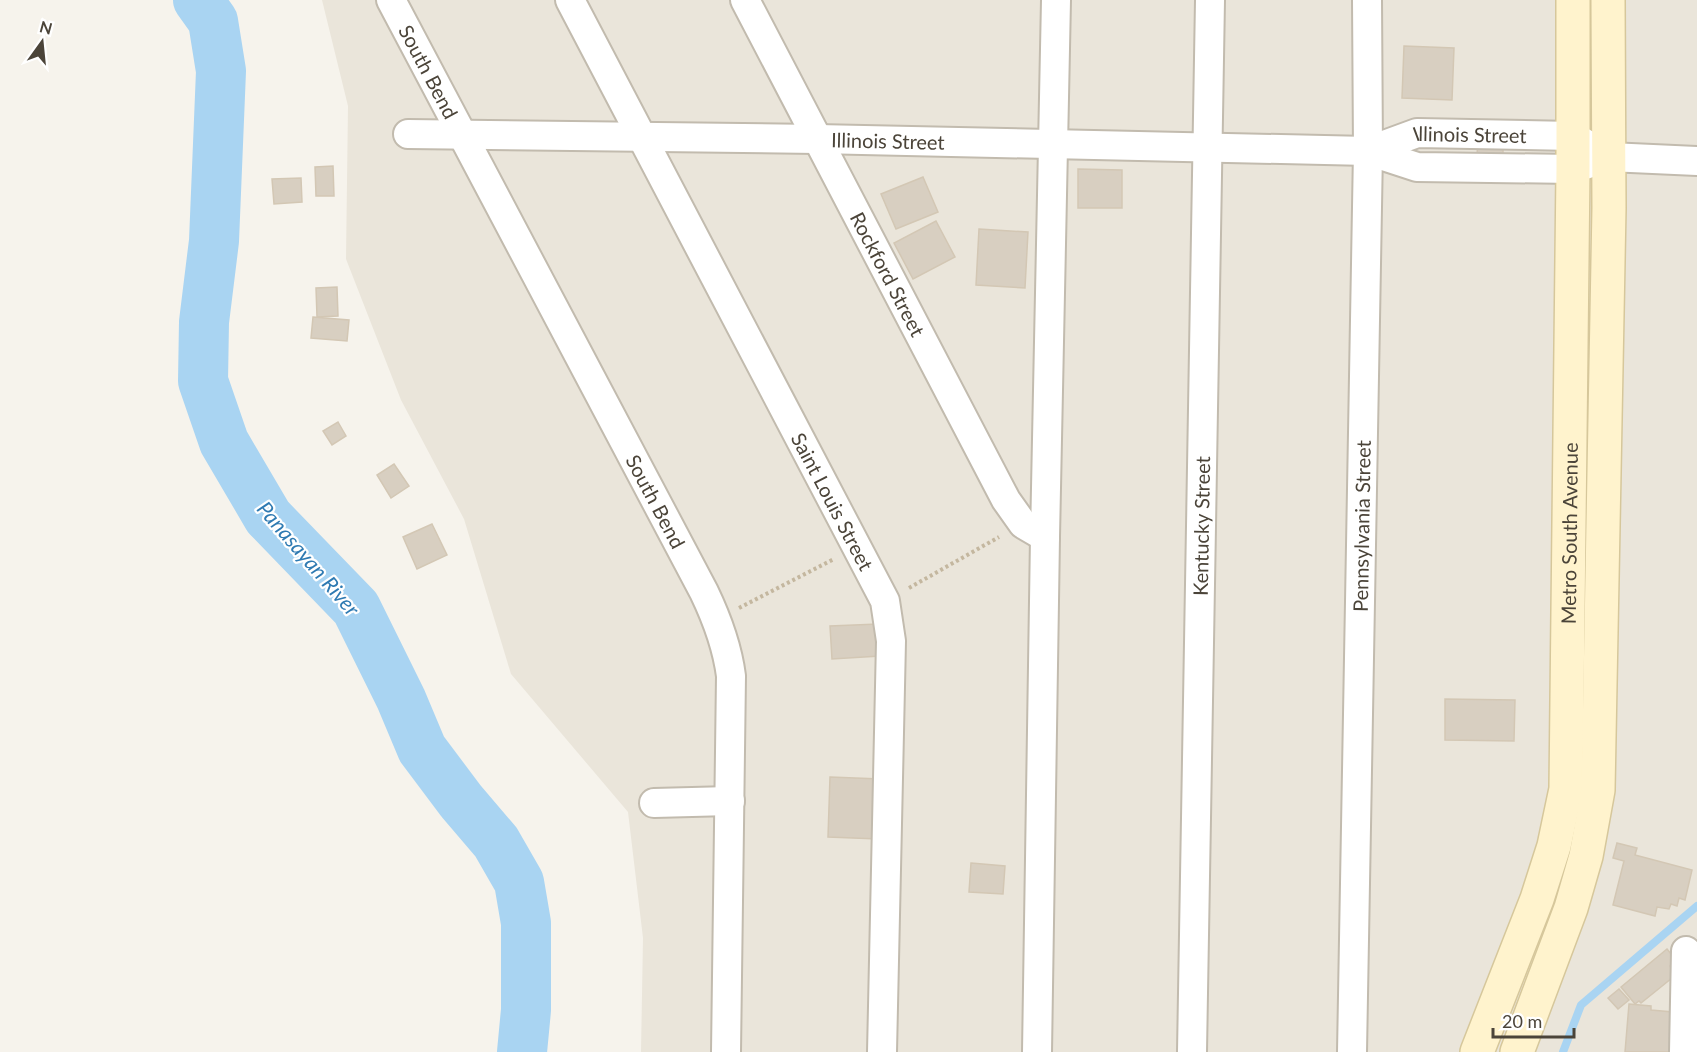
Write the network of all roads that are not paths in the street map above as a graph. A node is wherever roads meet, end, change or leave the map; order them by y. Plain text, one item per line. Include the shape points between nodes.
1 (391, 0) edge
2 (570, 0) edge
3 (744, 0) edge
4 (1056, 0) edge
5 (1210, 0) edge
6 (1367, 0) edge
7 (1573, 0) edge
8 (1608, 0) edge
9 (408, 134) dead end
10 (460, 135) junction
11 (1573, 136) junction
12 (641, 137) junction
13 (817, 139) junction
14 (1052, 144) junction
15 (1209, 148) junction
16 (1368, 151) junction
17 (1609, 157) junction
18 (1697, 161) edge
19 (1573, 169) junction
20 (1034, 530) junction
21 (730, 801) junction
22 (654, 803) dead end
23 (1686, 951) dead end
24 (726, 1052) edge
25 (882, 1052) edge
26 (1037, 1052) edge
27 (1192, 1052) edge
28 (1352, 1052) edge
29 (1477, 1052) edge
30 (1517, 1052) edge
31 (1684, 1052) edge

1 - 10 street, South Bend
2 - 12 street, Saint Louis Street
3 - 13 street, Rockford Street
4 - 14 street
5 - 15 street, Kentucky Street
6 - 16 street, Pennsylvania Street
7 - 11 street, Metro South Avenue
8 - 17 street, Metro South Avenue
9 - 10 street, Illinois Street
10 - 12 street, Illinois Street
10 - 21 street, South Bend via 717,619 728,649 731,676
11 - 16 street, Illinois Street via 1417,132
11 - 17 street
11 - 19 street, Metro South Avenue
12 - 13 street, Illinois Street
12 - 25 street, Saint Louis Street via 885,601 891,641
13 - 14 street, Illinois Street
13 - 20 street, Rockford Street via 1006,500
14 - 15 street, Illinois Street
14 - 20 street
15 - 16 street, Illinois Street
15 - 27 street, Kentucky Street
16 - 19 street, Illinois Street via 1417,167
16 - 28 street, Pennsylvania Street
17 - 18 street
17 - 19 street, Illinois Street
17 - 30 street, Metro South Avenue via 1598,790 1586,856 1571,908
19 - 29 street, Metro South Avenue via 1566,789 1554,846
20 - 26 street
21 - 22 street
21 - 24 street, South Bend
23 - 31 street

